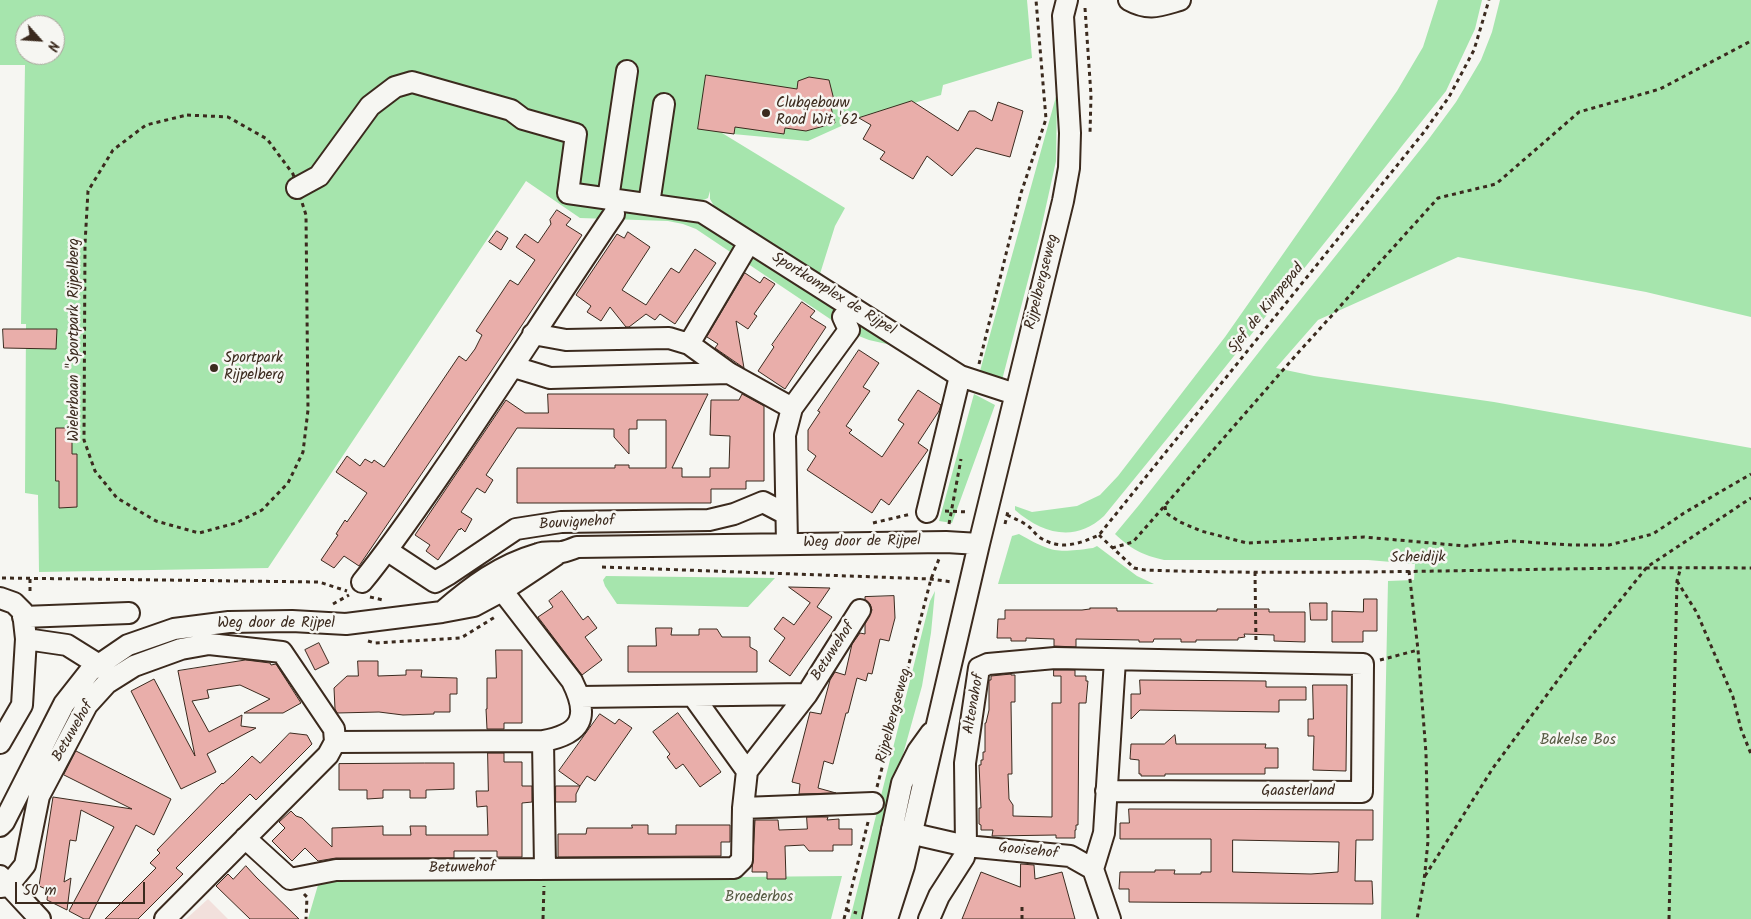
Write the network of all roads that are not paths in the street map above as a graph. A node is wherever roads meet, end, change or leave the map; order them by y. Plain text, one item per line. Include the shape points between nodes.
1 (1129, 0) edge
2 (1180, 0) edge
3 (1061, 5) edge
4 (627, 71) dead end
5 (664, 104) dead end
6 (297, 188) road end
7 (649, 204) junction
8 (611, 206) junction
9 (744, 251) dead end
10 (843, 317) dead end
11 (533, 334) junction
12 (689, 344) junction
13 (514, 367) junction
14 (729, 374) junction
15 (967, 378) junction
16 (1015, 394) junction
17 (792, 408) junction
18 (927, 512) road end
19 (786, 514) junction
20 (787, 544) junction
21 (979, 544) junction
22 (388, 550) junction
23 (562, 552) junction
24 (490, 574) junction
25 (358, 590) road end
26 (502, 591) junction
27 (0, 598) edge
28 (860, 610) dead end
29 (442, 612) junction
30 (129, 613) dead end
31 (23, 617) junction
32 (26, 639) junction
33 (1115, 660) junction
34 (1363, 664) joint
35 (100, 665) junction
36 (807, 694) junction
37 (693, 696) junction
38 (580, 697) junction
39 (938, 724) junction
40 (543, 741) junction
41 (334, 742) junction
42 (0, 744) edge
43 (747, 770) junction
44 (1106, 791) junction
45 (872, 803) road end
46 (743, 808) junction
47 (0, 826) edge
48 (892, 829) junction
49 (912, 834) junction
50 (245, 838) junction
51 (966, 846) junction
52 (545, 868) junction
53 (1093, 869) junction
54 (3, 883) edge
55 (40, 919) edge
56 (165, 919) edge
57 (873, 919) edge
58 (888, 919) edge
59 (929, 919) edge
60 (1110, 919) edge

1 - 2 street via 1150,8
3 - 16 street, Rijpelbergseweg via 1070,133 1069,168
4 - 8 street
5 - 7 street
6 - 8 street, Sportkomplex de Rijpel via 320,176 370,106 395,87 412,82 511,110 523,119 576,134 568,193
7 - 8 street, Sportkomplex de Rijpel
7 - 15 street, Sportkomplex de Rijpel via 702,212
8 - 11 street
9 - 12 street
10 - 17 street via 849,330
11 - 12 street via 566,340 669,338
11 - 13 street
12 - 14 street
13 - 14 street via 550,378
13 - 22 street
14 - 17 street
15 - 16 street, Sportkomplex de Rijpel
15 - 18 street
16 - 21 street, Rijpelbergseweg
17 - 19 street via 785,435
19 - 20 street
19 - 22 street, Bouvignehof via 762,502 709,520 561,522 516,529 435,582
20 - 21 street, Weg door de Rijpel
20 - 23 street, Weg door de Rijpel via 619,546
21 - 39 street
22 - 25 street
23 - 24 street, Weg door de Rijpel via 541,553
23 - 26 street, Weg door de Rijpel
24 - 26 street
24 - 29 street, Weg door de Rijpel
26 - 29 street, Weg door de Rijpel via 474,606
26 - 38 street via 572,681
27 - 31 street via 14,603 23,612
28 - 36 street, Betuwehof
29 - 35 street, Weg door de Rijpel via 346,624 229,622 174,630 128,645
30 - 31 street
31 - 32 street
32 - 35 street via 67,645
32 - 42 street via 22,705
33 - 34 street, Altenahof
33 - 44 street
33 - 51 street, Altenahof via 1055,658 988,664 980,668 965,763
34 - 44 street, Gaasterland via 1362,792
35 - 47 street, Weg door de Rijpel via 90,670 64,704
36 - 37 street, Betuwehof
36 - 43 street, Betuwehof
37 - 38 street, Betuwehof
37 - 43 street
38 - 40 street via 583,712 574,730 561,738
39 - 48 street via 918,751 902,783
39 - 49 street
40 - 41 street
40 - 52 street
41 - 50 street via 328,754
41 - 54 street, Betuwehof via 334,729 282,652 209,644 181,649 134,666 107,683 86,705 39,796 24,865
43 - 46 street, Betuwehof
44 - 53 street via 1104,833
45 - 46 street
46 - 52 street, Betuwehof via 742,860 734,868
48 - 49 street, Gooisehof
48 - 57 street
49 - 51 street, Gooisehof
49 - 58 street
50 - 52 street, Betuwehof via 290,879 336,870
50 - 56 street
51 - 53 street, Gooisehof via 1070,856
51 - 59 street via 964,857 939,896
53 - 60 street
54 - 55 street

